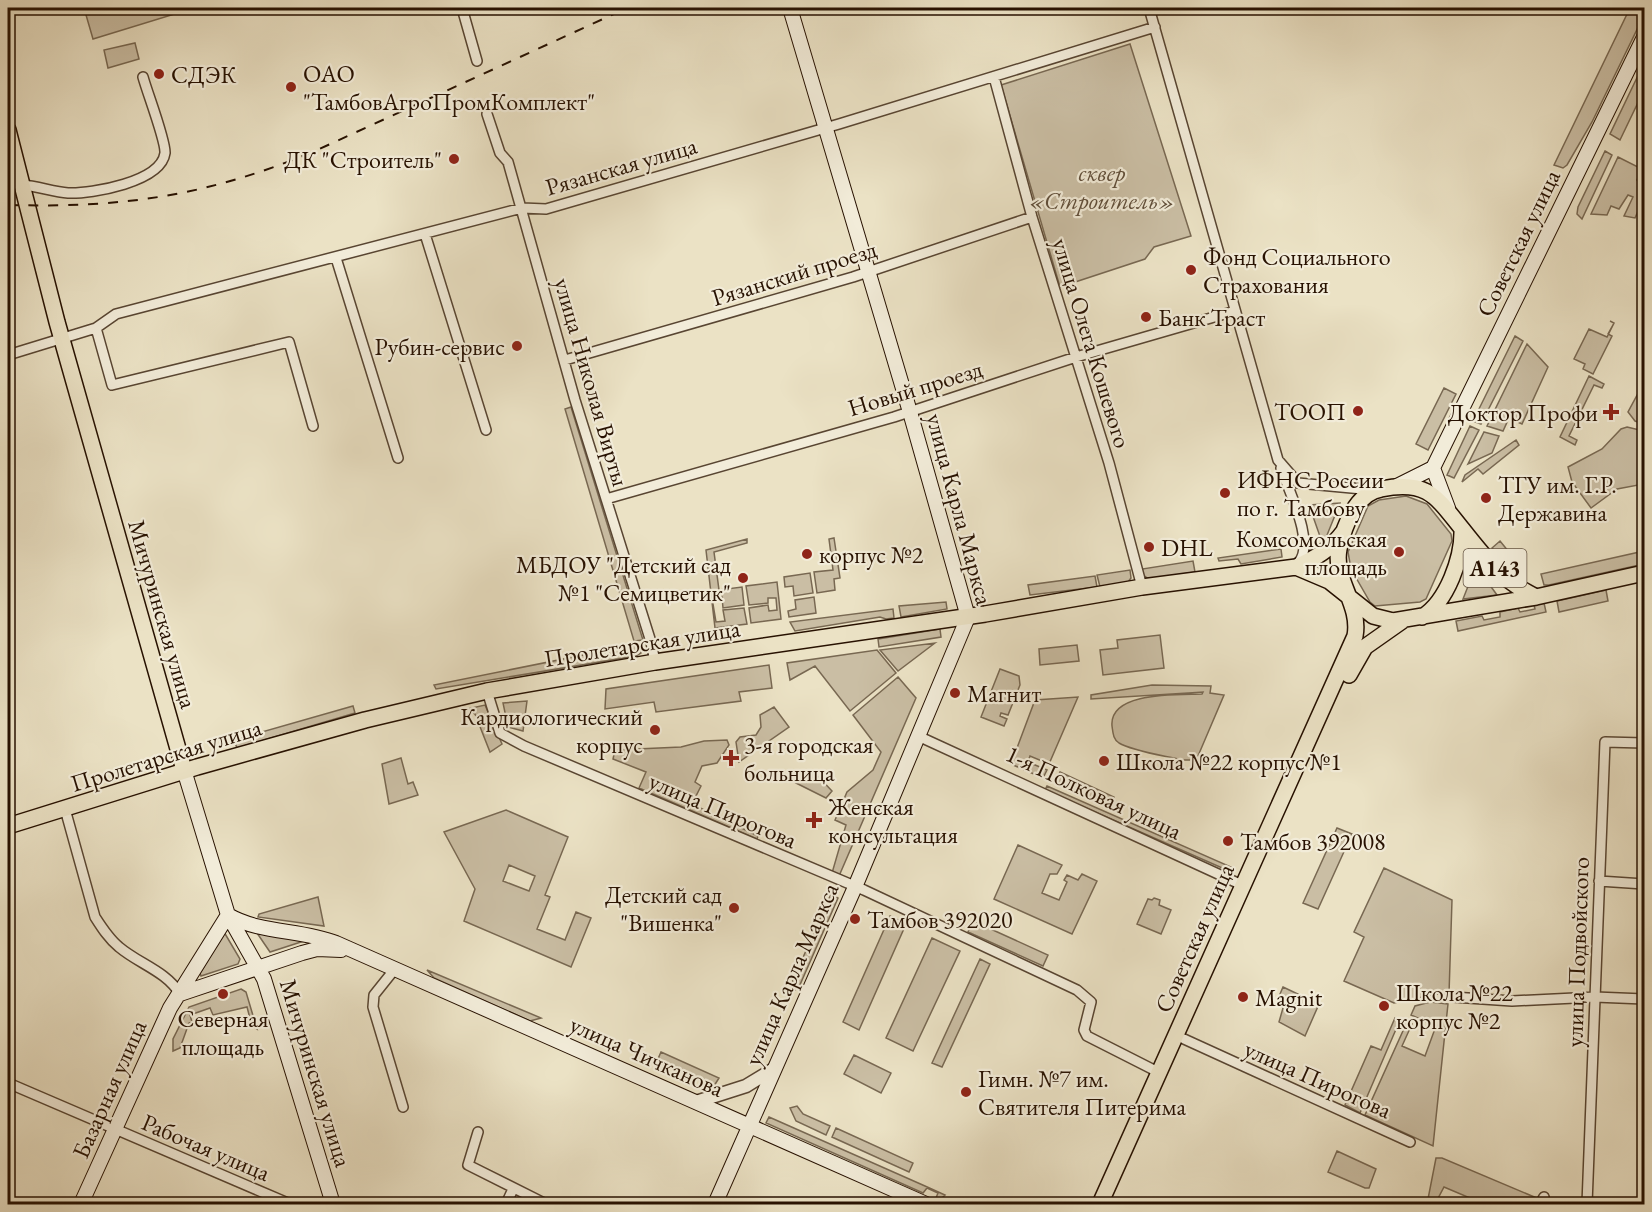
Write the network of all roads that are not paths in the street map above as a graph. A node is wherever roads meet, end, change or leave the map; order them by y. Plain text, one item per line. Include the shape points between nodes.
1 (462, 8) edge
2 (790, 8) edge
3 (1149, 8) edge
4 (1155, 27) junction
5 (1644, 37) edge
6 (477, 61) dead end
7 (994, 76) junction
8 (143, 77) dead end
9 (487, 114) dead end
10 (826, 127) junction
11 (8, 130) edge
12 (22, 185) junction
13 (522, 208) junction
14 (1032, 217) junction
15 (425, 234) junction
16 (336, 258) junction
17 (868, 272) junction
18 (1235, 311) junction
19 (96, 328) junction
20 (62, 338) junction
21 (8, 355) edge
22 (1076, 357) junction
23 (565, 360) junction
24 (910, 412) junction
25 (313, 426) dead end
26 (486, 430) dead end
27 (398, 458) dead end
28 (1278, 460) junction
29 (1433, 468) junction
30 (1397, 486) junction
31 (1376, 490) junction
32 (606, 499) junction
33 (1448, 508) junction
34 (1462, 529) junction
35 (1344, 531) junction
36 (1296, 567) junction
37 (1644, 573) edge
38 (1142, 587) junction
39 (1536, 597) junction
40 (1350, 600) junction
41 (968, 616) junction
42 (1419, 619) junction
43 (1402, 621) junction
44 (655, 662) junction
45 (487, 691) junction
46 (918, 736) junction
47 (1644, 743) edge
48 (184, 771) junction
49 (65, 809) junction
50 (8, 826) edge
51 (1599, 881) junction
52 (1644, 884) edge
53 (855, 887) junction
54 (1247, 887) junction
55 (228, 915) junction
56 (349, 951) junction
57 (258, 966) junction
58 (394, 970) junction
59 (180, 994) junction
60 (1453, 997) dead end
61 (1595, 997) junction
62 (1644, 999) edge
63 (1184, 1039) junction
64 (774, 1070) junction
65 (1158, 1072) junction
66 (8, 1083) edge
67 (696, 1102) junction
68 (403, 1107) dead end
69 (749, 1126) junction
70 (115, 1129) junction
71 (478, 1132) dead end
72 (1410, 1142) dead end
73 (513, 1189) junction
74 (81, 1204) edge
75 (290, 1204) edge
76 (333, 1204) edge
77 (506, 1204) edge
78 (546, 1204) edge
79 (715, 1204) edge
80 (926, 1204) edge
81 (1100, 1204) edge
82 (1111, 1204) edge
83 (1587, 1204) edge

1 - 6 street
2 - 10 main road, улица Карла Маркса
3 - 4 street
4 - 7 street, Рязанская улица
4 - 18 street
5 - 29 main road, Советская улица
7 - 10 street, Рязанская улица
7 - 14 street, улица Олега Кошевого
8 - 12 street via 165,152 160,166 150,175 88,193
9 - 13 street, улица Николая Вирты
10 - 13 street, Рязанская улица via 546,209
10 - 17 main road, улица Карла Маркса
11 - 12 main road, Мичуринская улица
12 - 20 main road, Мичуринская улица
13 - 15 street, Рязанская улица
13 - 23 street, улица Николая Вирты
14 - 17 street, Рязанский проезд
14 - 22 street, улица Олега Кошевого
15 - 16 street, Рязанская улица
15 - 26 street
16 - 19 street, Рязанская улица via 116,314
16 - 27 street
17 - 23 street, Рязанский проезд
17 - 24 main road, улица Карла Маркса
18 - 22 street, Новый проезд
18 - 28 street
19 - 20 street, Рязанская улица
19 - 25 street via 112,385 290,342
20 - 21 street, Рязанская улица
20 - 48 main road, Мичуринская улица
22 - 24 street, Новый проезд
22 - 38 street, улица Олега Кошевого
23 - 32 street, улица Николая Вирты
24 - 32 street, Новый проезд
24 - 41 main road, улица Карла Маркса
28 - 31 street via 1298,483
28 - 36 street via 1306,541 1305,555
29 - 30 main road
29 - 33 main road
30 - 31 main road
30 - 33 main road via 1427,492
31 - 35 main road via 1357,505
32 - 44 street, улица Николая Вирты
33 - 34 main road
34 - 39 main road, А143 via 1500,573
34 - 42 main road via 1458,558 1442,595 1429,613
35 - 36 main road via 1318,557
35 - 40 main road via 1338,564
36 - 38 main road, Пролетарская улица
36 - 40 main road via 1329,581
37 - 39 main road, А143
38 - 41 main road, Пролетарская улица
39 - 42 main road
40 - 43 main road via 1384,621
40 - 54 main road, Советская улица via 1358,621 1346,657
41 - 44 main road, Пролетарская улица
41 - 46 main road, улица Карла Маркса
42 - 43 main road
43 - 54 main road via 1365,647 1356,660
44 - 45 main road, Пролетарская улица
45 - 48 main road, Пролетарская улица via 365,720
45 - 53 street, улица Пирогова via 500,733 524,746
46 - 53 main road, улица Карла Маркса
46 - 54 street, 1-я Полковая улица
47 - 51 street, улица Подвойского via 1605,741
48 - 49 main road, Пролетарская улица
48 - 55 main road, Мичуринская улица
49 - 50 main road, Пролетарская улица
49 - 59 street via 95,917 119,947 172,981
51 - 52 street
51 - 61 street, улица Подвойского
53 - 64 main road, улица Карла Маркса
53 - 65 street, улица Пирогова via 1077,990 1091,1002 1086,1035
54 - 63 main road
54 - 65 main road, Советская улица
55 - 56 main road, улица Чичканова via 250,926 322,938
55 - 57 main road, Мичуринская улица
55 - 59 main road, Базарная улица
56 - 57 main road via 317,950
56 - 58 main road, улица Чичканова
57 - 59 main road
57 - 76 main road, Мичуринская улица
58 - 67 main road, улица Чичканова
58 - 68 street via 374,995 373,1006
59 - 70 main road, Базарная улица
60 - 61 street via 1512,1001
61 - 62 street
61 - 83 street, улица Подвойского
63 - 72 street, улица Пирогова
63 - 82 main road
64 - 67 street via 746,1086
64 - 69 main road, улица Карла Маркса
65 - 81 main road, Советская улица
66 - 70 street, Рабочая улица
67 - 69 main road, улица Чичканова
69 - 79 main road, улица Карла Маркса
69 - 80 main road, улица Чичканова
70 - 74 main road, Базарная улица
70 - 75 street, Рабочая улица
71 - 73 street via 468,1165
73 - 77 street
73 - 78 street

